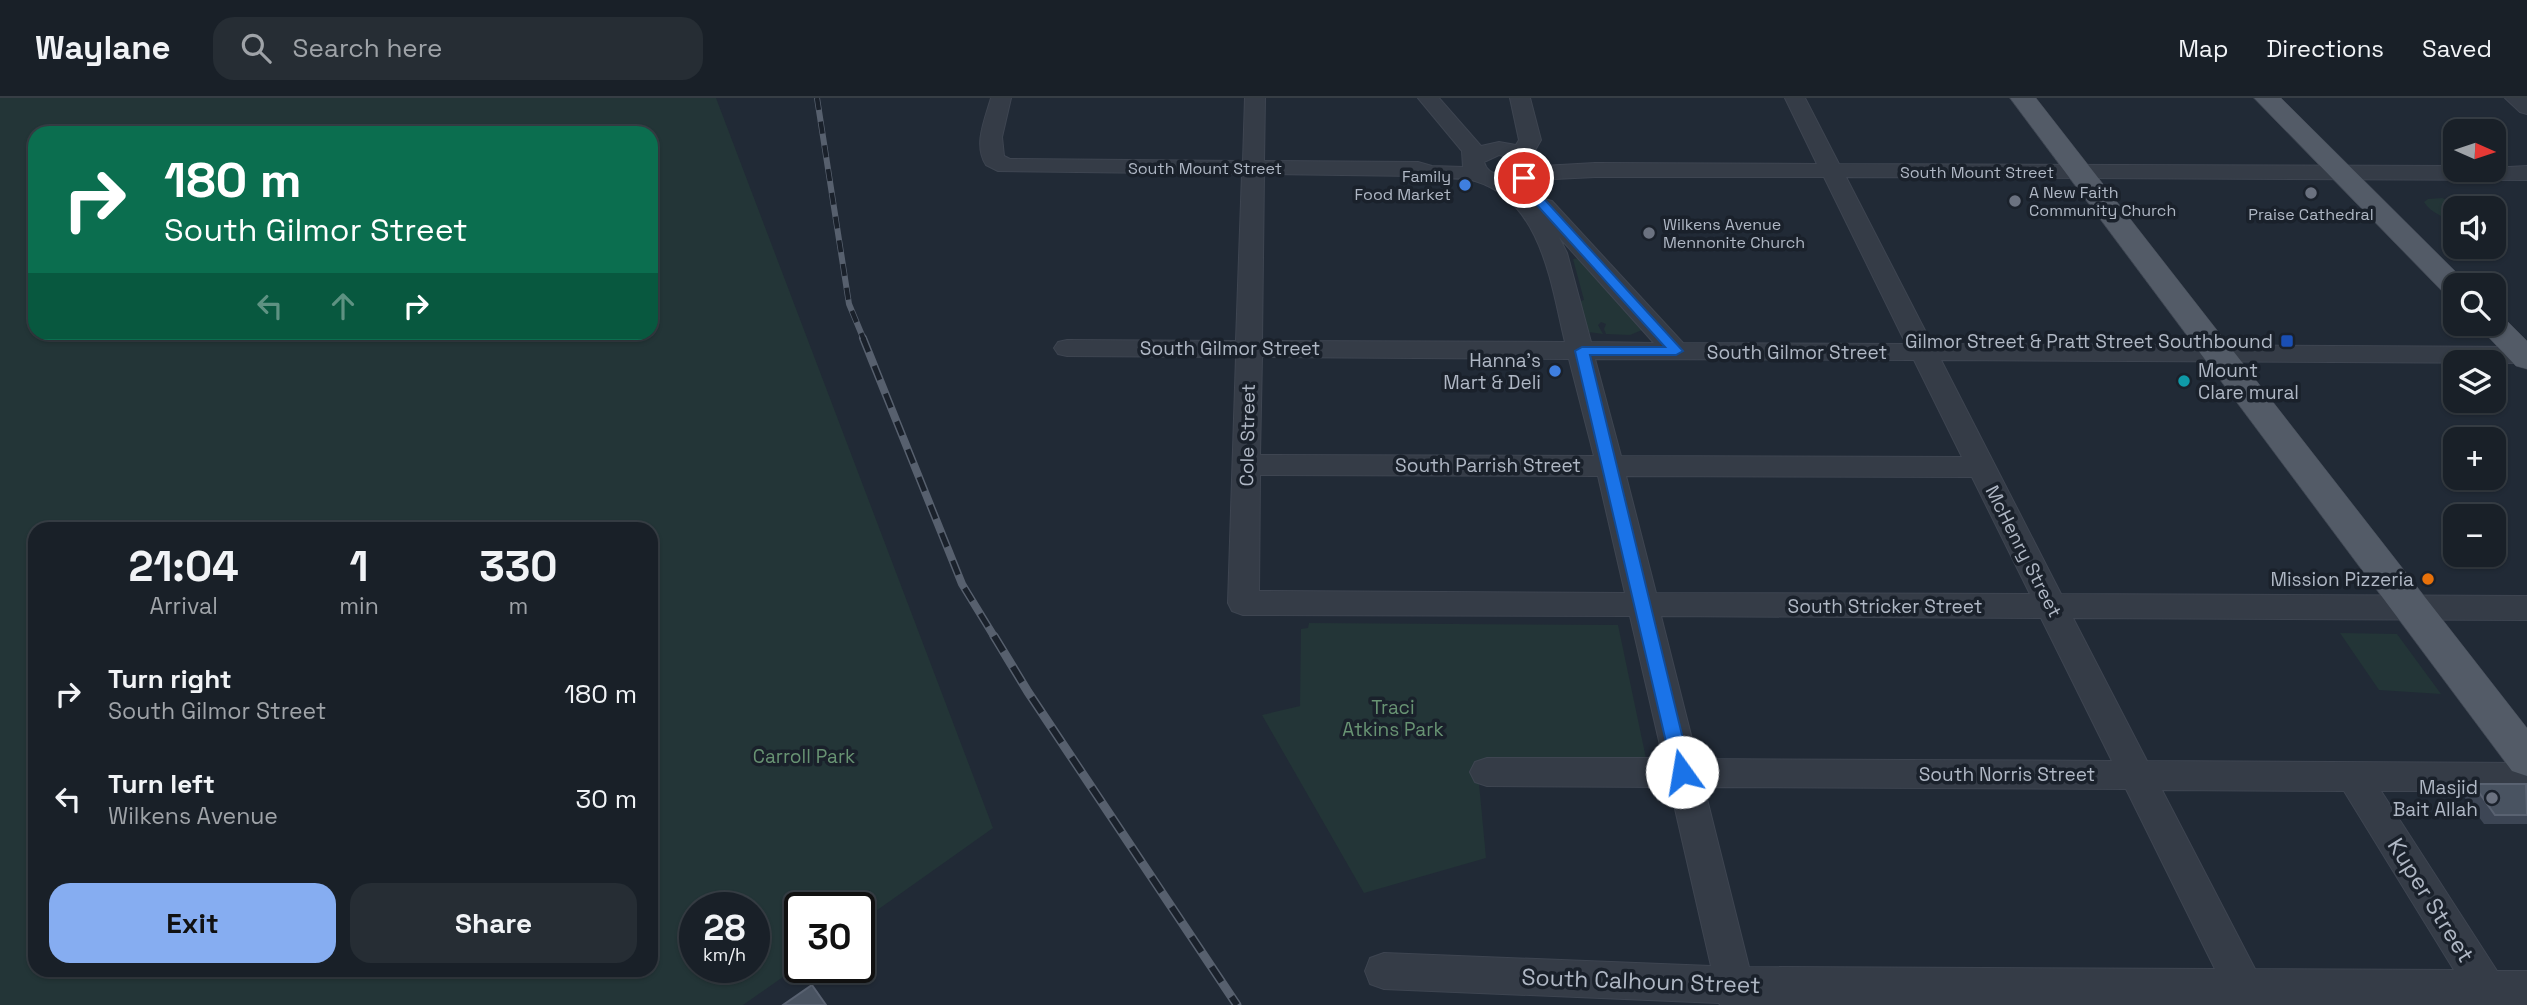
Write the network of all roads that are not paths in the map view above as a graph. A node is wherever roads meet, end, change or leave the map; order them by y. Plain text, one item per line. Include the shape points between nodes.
1 (1001, 98) edge
2 (1255, 98) edge
3 (1428, 98) edge
4 (1448, 98) edge
5 (1520, 98) edge
6 (1795, 98) edge
7 (2023, 98) edge
8 (2267, 98) edge
9 (2515, 98) edge
10 (2527, 108) edge
11 (1521, 163) junction
12 (1253, 168) junction
13 (1480, 169) junction
14 (1832, 171) junction
15 (2081, 172) junction
16 (2342, 173) junction
17 (2527, 173) edge
18 (2443, 275) edge
19 (2505, 336) edge
20 (1067, 348) dead end
21 (1249, 348) junction
22 (1582, 351) junction
23 (1676, 351) junction
24 (1924, 353) junction
25 (2220, 355) junction
26 (2526, 356) edge
27 (1247, 465) junction
28 (1610, 466) junction
29 (1981, 467) junction
30 (1243, 604) joint
31 (1643, 605) junction
32 (2052, 606) junction
33 (2412, 607) junction
34 (2527, 608) edge
35 (2527, 759) edge
36 (1486, 772) dead end
37 (1682, 772) junction
38 (2136, 775) junction
39 (2353, 776) junction
40 (2527, 777) edge
41 (1384, 971) dead end
42 (2527, 989) edge
43 (2468, 994) edge
44 (1736, 995) edge
45 (2248, 996) edge

1 - 12 street, South Mount Street via 990,140 994,160 1006,166
2 - 12 street, Cole Street
3 - 13 street via 1473,150
4 - 11 street via 1486,139
5 - 11 street via 1530,140
6 - 14 street, McHenry Street
7 - 15 main road
8 - 16 main road
9 - 10 street
11 - 13 street, South Mount Street via 1510,181
11 - 13 street via 1486,151
11 - 14 street, South Mount Street via 1595,170
11 - 23 street via 1530,191
12 - 13 street, South Mount Street via 1418,169 1430,173
12 - 21 street, Cole Street
13 - 22 street via 1509,190 1546,231
14 - 15 street, South Mount Street
14 - 24 street, McHenry Street
15 - 16 street, South Mount Street
15 - 25 main road
16 - 17 street, South Mount Street
16 - 18 main road
19 - 26 main road
20 - 21 street, South Gilmor Street
21 - 22 street, South Gilmor Street
21 - 27 street, Cole Street
22 - 23 street, South Gilmor Street
22 - 28 street
23 - 24 street, South Gilmor Street
24 - 25 street, South Gilmor Street
24 - 29 street, McHenry Street
25 - 26 street, South Gilmor Street
25 - 33 main road
27 - 28 street, South Parrish Street
27 - 30 street, Cole Street
28 - 29 street, South Parrish Street
28 - 31 street
29 - 32 street, McHenry Street
30 - 31 street, South Stricker Street
31 - 32 street, South Stricker Street
31 - 37 street
32 - 33 street, South Stricker Street
32 - 38 street, McHenry Street
33 - 34 street, South Stricker Street
33 - 35 main road
36 - 37 street, South Norris Street
37 - 38 street, South Norris Street
37 - 44 street
38 - 39 street, South Norris Street
38 - 45 street, McHenry Street
39 - 40 street, South Norris Street
39 - 43 street, Kuper Street
41 - 44 street, South Calhoun Street
42 - 43 street, South Calhoun Street
43 - 45 street, South Calhoun Street
44 - 45 street, South Calhoun Street

